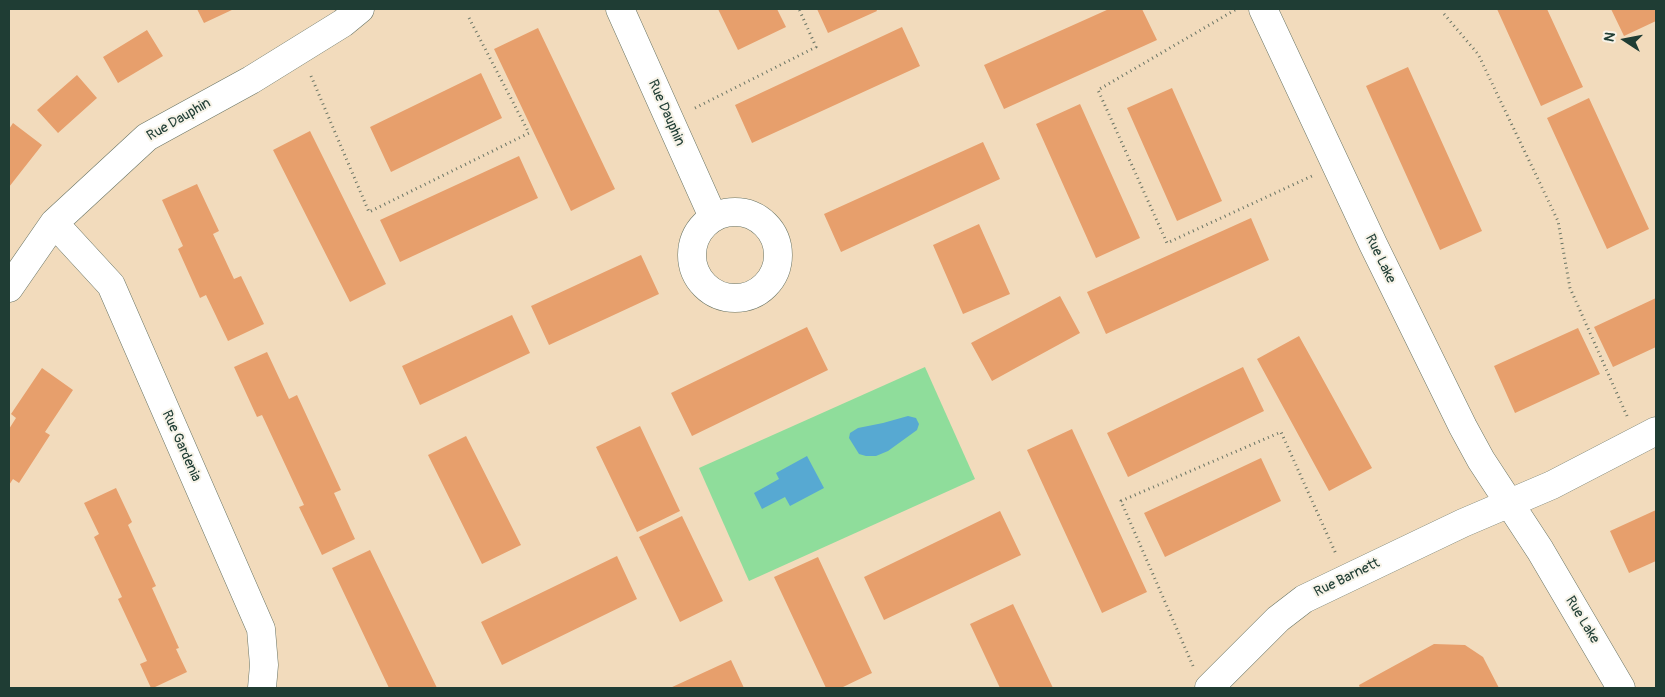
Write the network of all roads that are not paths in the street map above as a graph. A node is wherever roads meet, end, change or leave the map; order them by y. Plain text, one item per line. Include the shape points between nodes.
1 (620, 9) edge
2 (1263, 9) edge
3 (346, 13) edge
4 (713, 217) dead end
5 (54, 223) junction
6 (9, 288) edge
7 (1647, 435) edge
8 (1509, 503) junction
9 (1202, 679) edge
10 (262, 688) edge
11 (1621, 688) edge

1 - 4 street, Rue Dauphin
2 - 8 street, Rue Lake via 1459,419
3 - 5 street, Rue Dauphin via 251,80 147,137
5 - 6 street, Rue Dauphin
5 - 10 street, Rue Gardenia via 111,285 261,629
7 - 8 street via 1552,485
8 - 9 street, Rue Barnett via 1322,589 1291,607
8 - 11 street, Rue Lake

